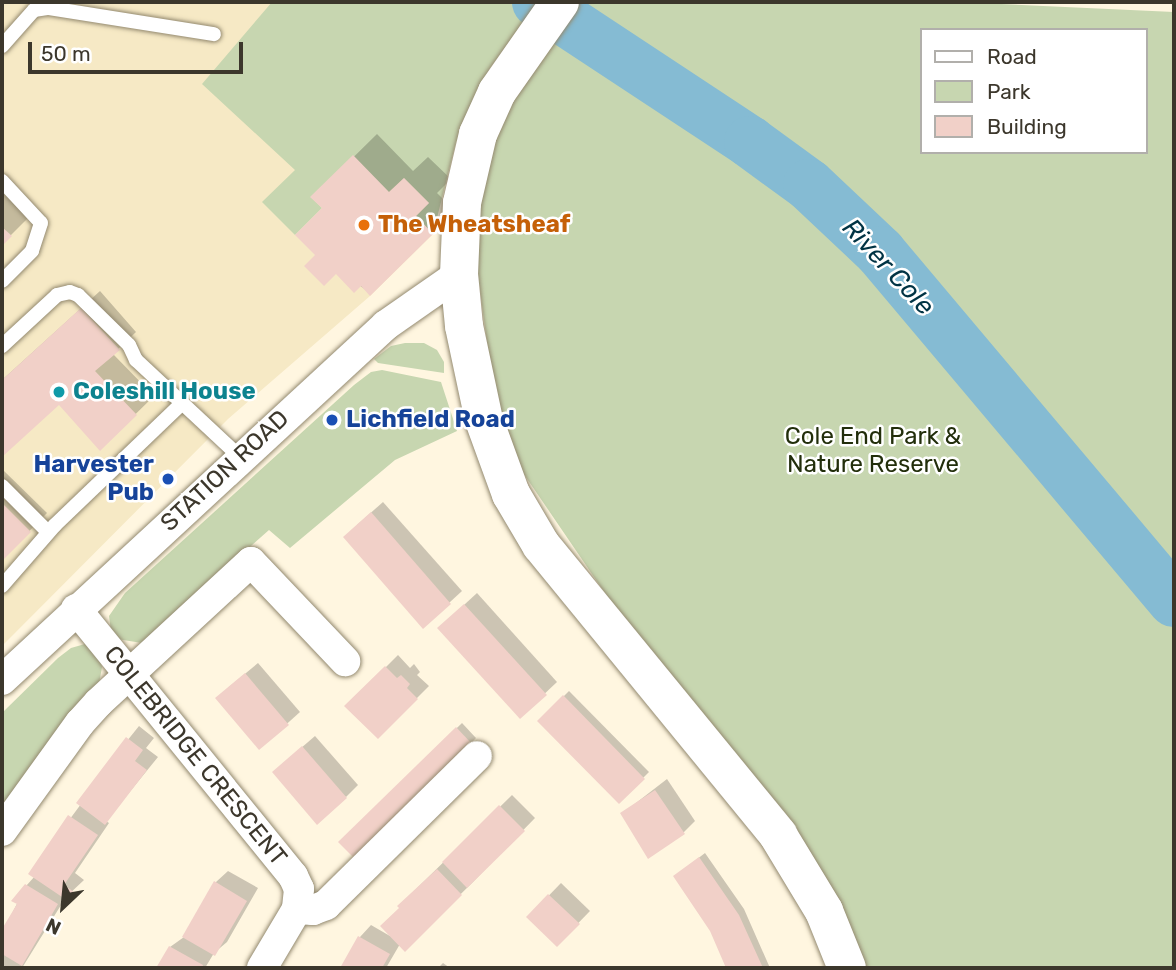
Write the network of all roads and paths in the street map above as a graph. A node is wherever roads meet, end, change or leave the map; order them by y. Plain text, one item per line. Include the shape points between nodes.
1 (561, 2) edge
2 (214, 34) dead end
3 (2, 46) edge
4 (2, 181) edge
5 (459, 274) junction
6 (2, 281) edge
7 (2, 346) edge
8 (182, 403) junction
9 (240, 457) junction
10 (2, 486) edge
11 (48, 532) junction
12 (2, 586) edge
13 (76, 608) junction
14 (345, 661) dead end
15 (9, 669) edge
16 (128, 673) junction
17 (477, 756) dead end
18 (2, 831) edge
19 (298, 909) junction
20 (262, 968) edge
21 (847, 968) edge

1 - 5 main road via 497,92 478,134 462,203
2 - 3 lane via 49,8 34,10
4 - 6 lane via 41,223 32,251
5 - 9 street, STATION ROAD via 386,325
5 - 21 main road via 472,374 484,420 497,464 524,518 569,580 778,835 818,900
7 - 8 lane via 57,295 70,292 86,301 129,345 136,360
8 - 9 lane
8 - 11 lane
9 - 13 street, STATION ROAD
10 - 11 lane
11 - 12 lane
13 - 15 street, STATION ROAD
13 - 16 street, COLEBRIDGE CRESCENT
14 - 16 street via 251,562
16 - 18 street via 80,723
16 - 19 street, COLEBRIDGE CRESCENT via 293,876 299,889
17 - 19 street via 326,905
19 - 20 street

